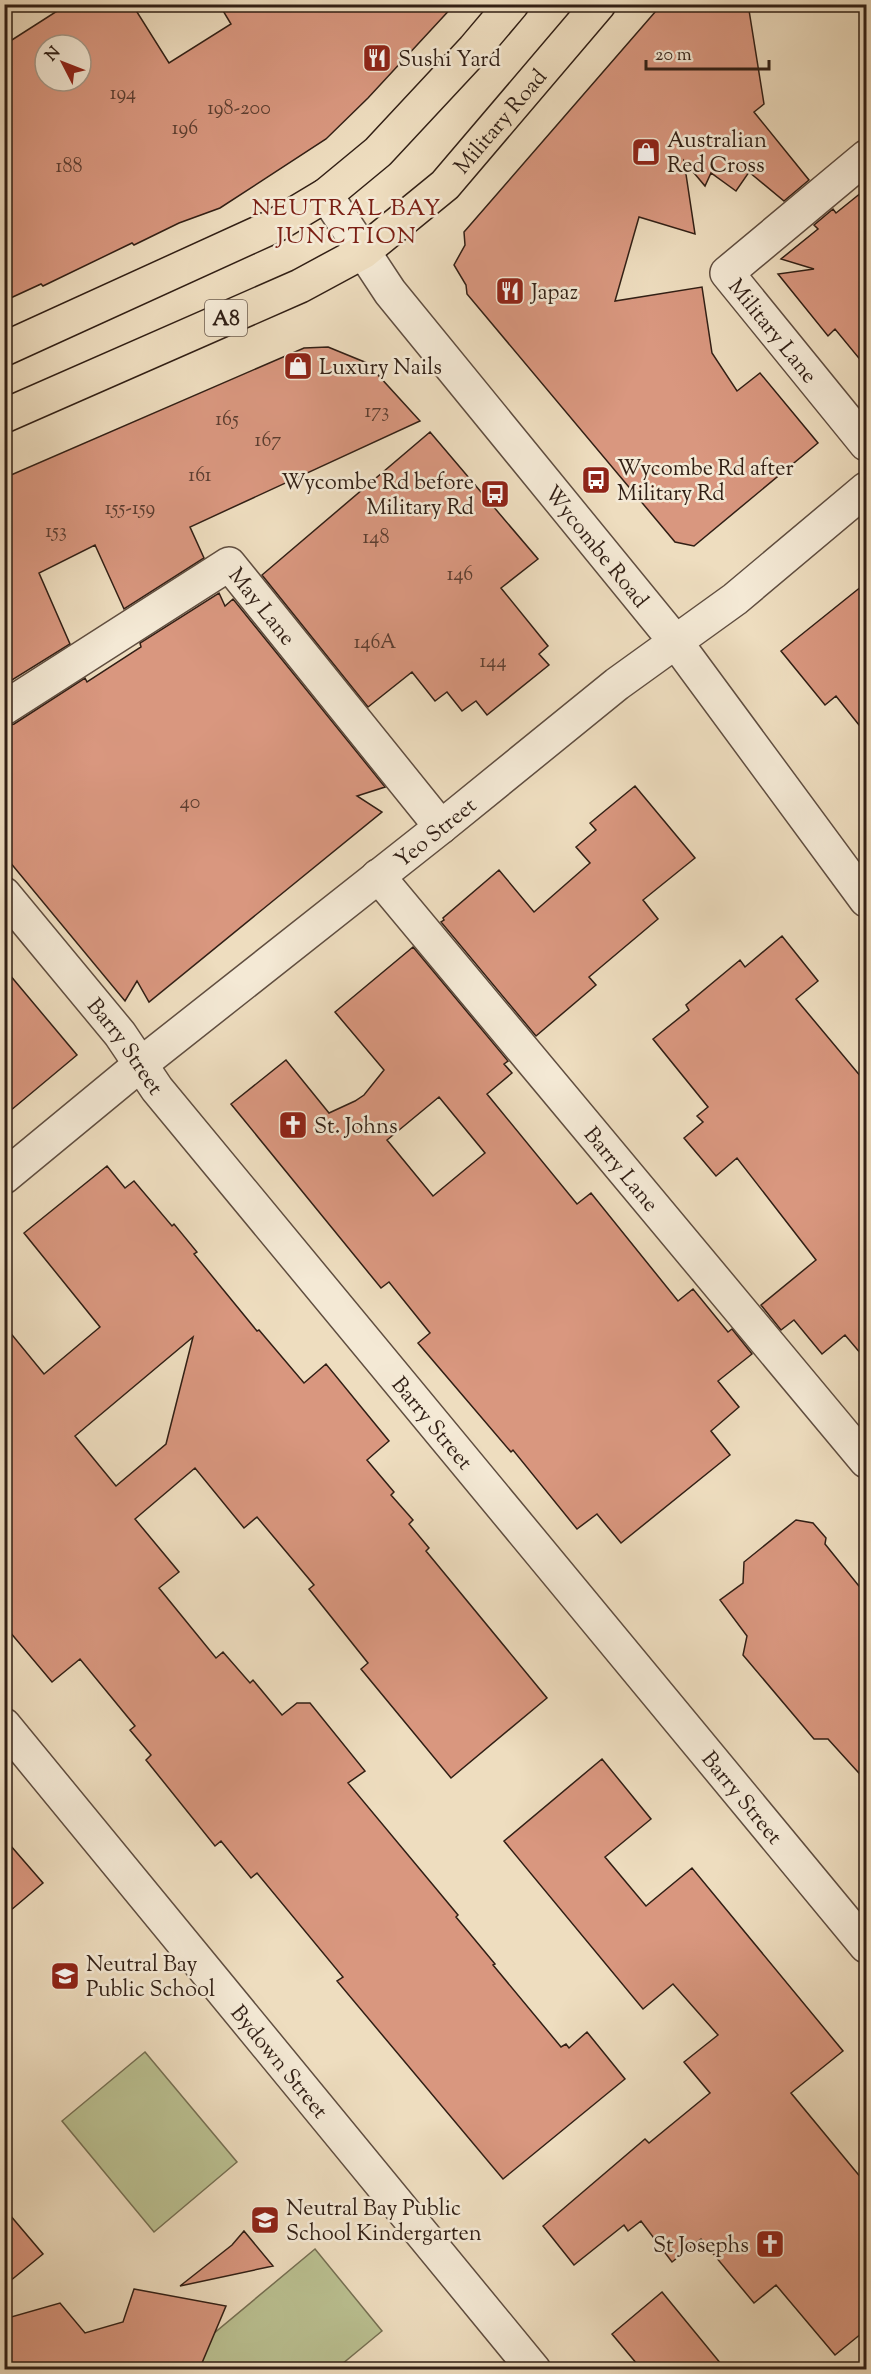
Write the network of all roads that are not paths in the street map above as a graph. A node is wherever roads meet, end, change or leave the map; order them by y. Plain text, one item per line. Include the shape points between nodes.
1 (512, 4) edge
2 (599, 4) edge
3 (867, 157) edge
4 (327, 195) junction
5 (363, 252) junction
6 (4, 349) edge
7 (4, 416) edge
8 (867, 444) edge
9 (867, 489) edge
10 (675, 641) junction
11 (4, 708) edge
12 (441, 827) junction
13 (378, 876) junction
14 (4, 894) edge
15 (867, 900) edge
16 (141, 1064) junction
17 (4, 1177) edge
18 (867, 1461) edge
19 (4, 1725) edge
20 (867, 1946) edge
21 (534, 2370) edge

1 - 4 highway via 378,152
2 - 5 highway, Military Road / A8 via 445,185
3 - 8 street, Military Lane via 727,273
4 - 5 street, Wycombe Road
4 - 6 highway via 276,225
5 - 7 highway, Military Road / A8 via 300,286
5 - 10 street, Wycombe Road via 401,307
9 - 10 street, Yeo Street via 735,599
10 - 12 street, Yeo Street
10 - 15 street, Wycombe Road
11 - 12 street, May Lane via 229,564
12 - 13 street, Yeo Street
13 - 16 street, Yeo Street
13 - 18 street, Barry Lane
14 - 16 street, Barry Street
16 - 17 street, Yeo Street
16 - 20 street, Barry Street via 157,1089
19 - 21 street, Bydown Street

